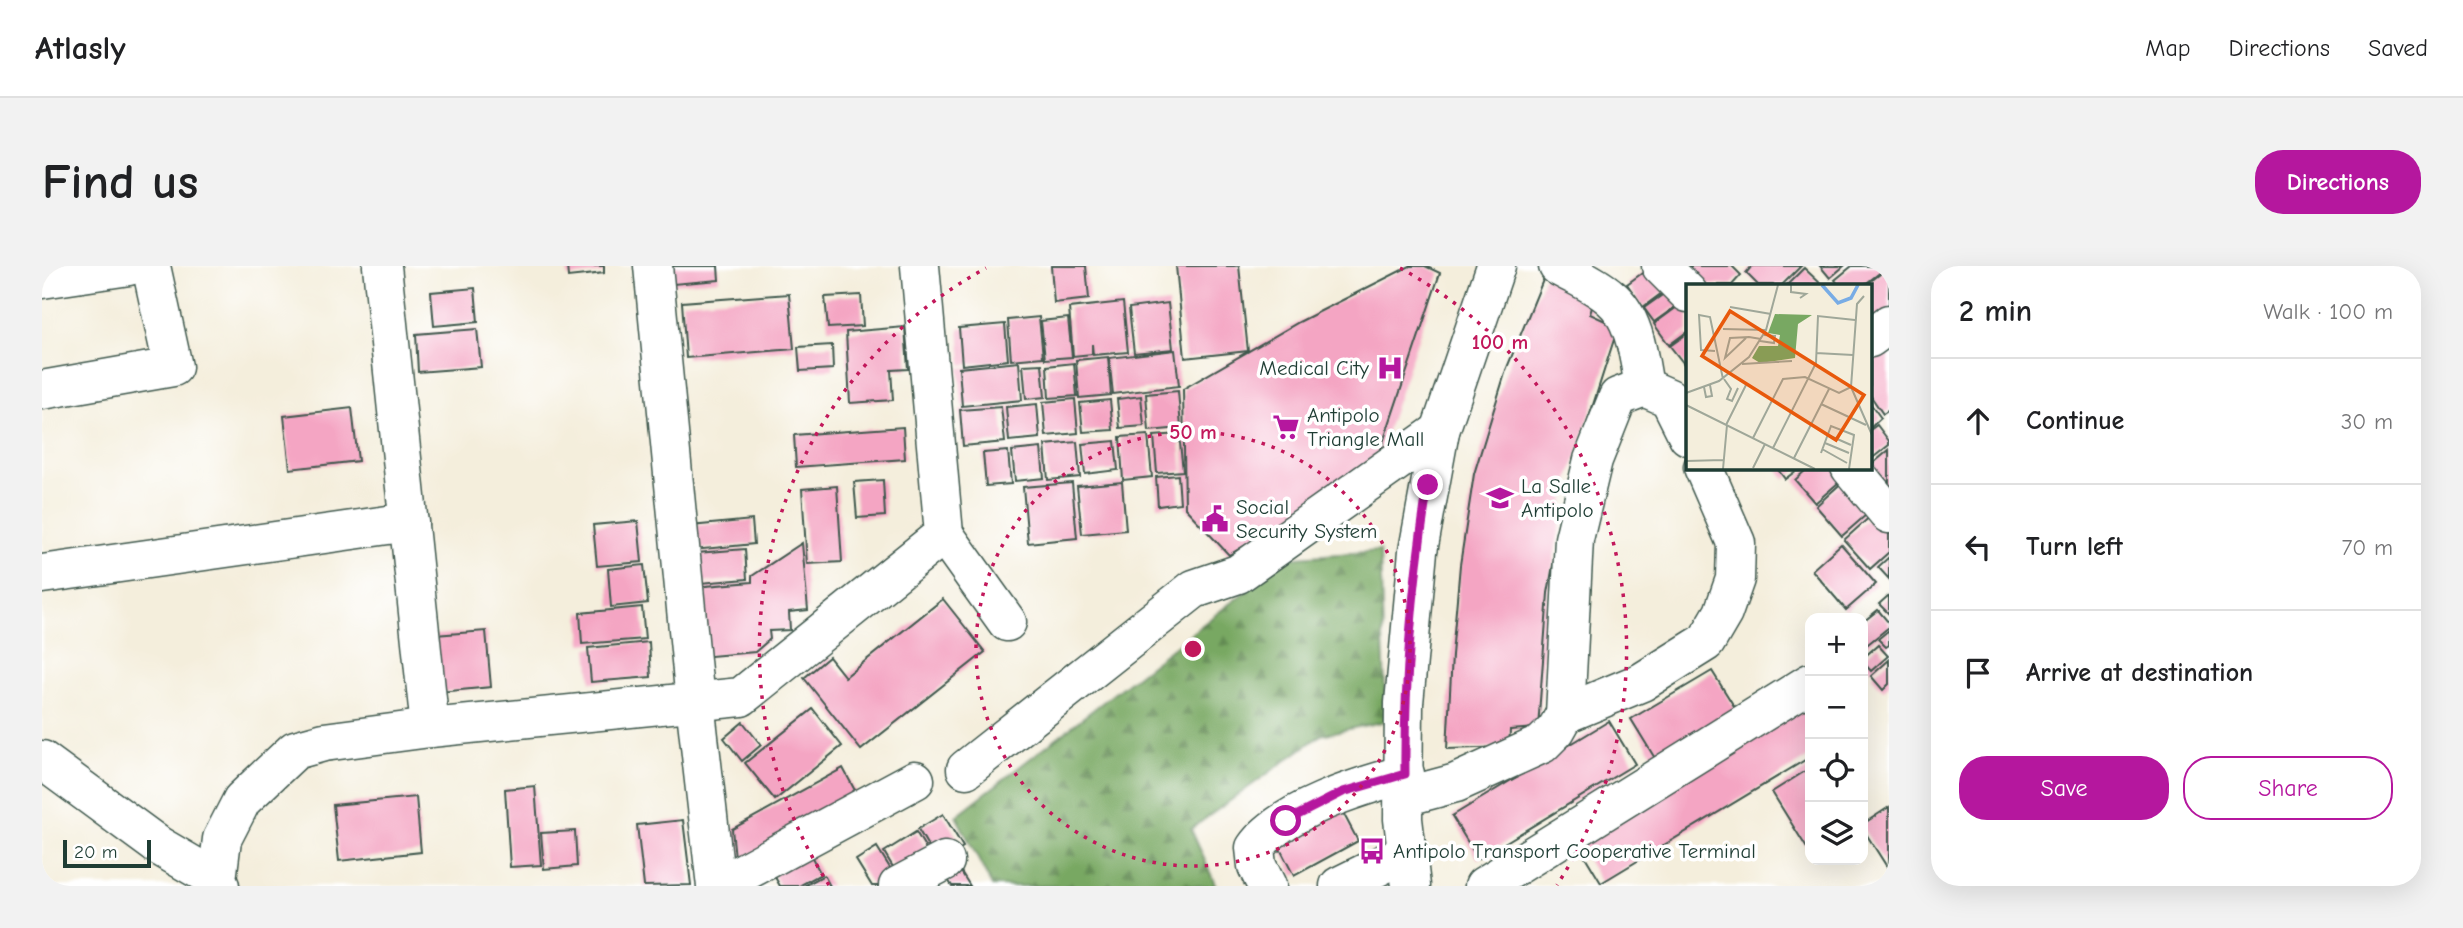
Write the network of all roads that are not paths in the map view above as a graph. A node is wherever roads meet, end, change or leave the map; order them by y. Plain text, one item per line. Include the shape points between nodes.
1 (129, 266) edge
2 (151, 266) edge
3 (382, 266) edge
4 (653, 266) edge
5 (920, 266) edge
6 (1496, 266) edge
7 (1558, 266) edge
8 (1661, 266) edge
9 (42, 279) edge
10 (1686, 291) edge
11 (1889, 324) edge
12 (1871, 337) edge
13 (1644, 387) junction
14 (42, 390) edge
15 (1440, 431) junction
16 (1686, 432) edge
17 (1704, 469) edge
18 (1852, 469) edge
19 (1889, 514) edge
20 (409, 522) junction
21 (944, 534) junction
22 (42, 574) edge
23 (1007, 622) dead end
24 (1805, 686) edge
25 (695, 702) junction
26 (1565, 714) junction
27 (430, 728) junction
28 (42, 760) edge
29 (966, 769) dead end
30 (915, 780) dead end
31 (1405, 785) junction
32 (945, 861) dead end
33 (1408, 869) edge
34 (219, 883) edge
35 (717, 886) edge
36 (898, 886) edge
37 (1267, 886) edge
38 (1339, 886) edge
39 (1483, 886) edge

1 - 9 street
2 - 14 street via 173,367
3 - 20 street
4 - 25 street
5 - 21 street
6 - 15 street
7 - 13 street via 1611,297 1625,316
8 - 10 street
11 - 12 street
13 - 16 street via 1669,398
13 - 26 street via 1618,397 1593,460 1574,538
15 - 29 street via 1238,574 1195,589
15 - 31 street via 1418,551 1404,703
17 - 26 street via 1736,543 1735,579 1723,613 1706,642 1642,682
18 - 19 street
20 - 22 street
20 - 27 street
21 - 23 street
21 - 25 street via 741,697
24 - 39 street
25 - 27 street
25 - 35 street
26 - 31 street via 1542,744 1456,783
27 - 34 street via 295,750 242,800 222,839
28 - 34 street via 159,846
30 - 35 street
31 - 33 street via 1402,819
31 - 37 street via 1343,792 1263,836 1255,848
32 - 36 street
33 - 38 street

